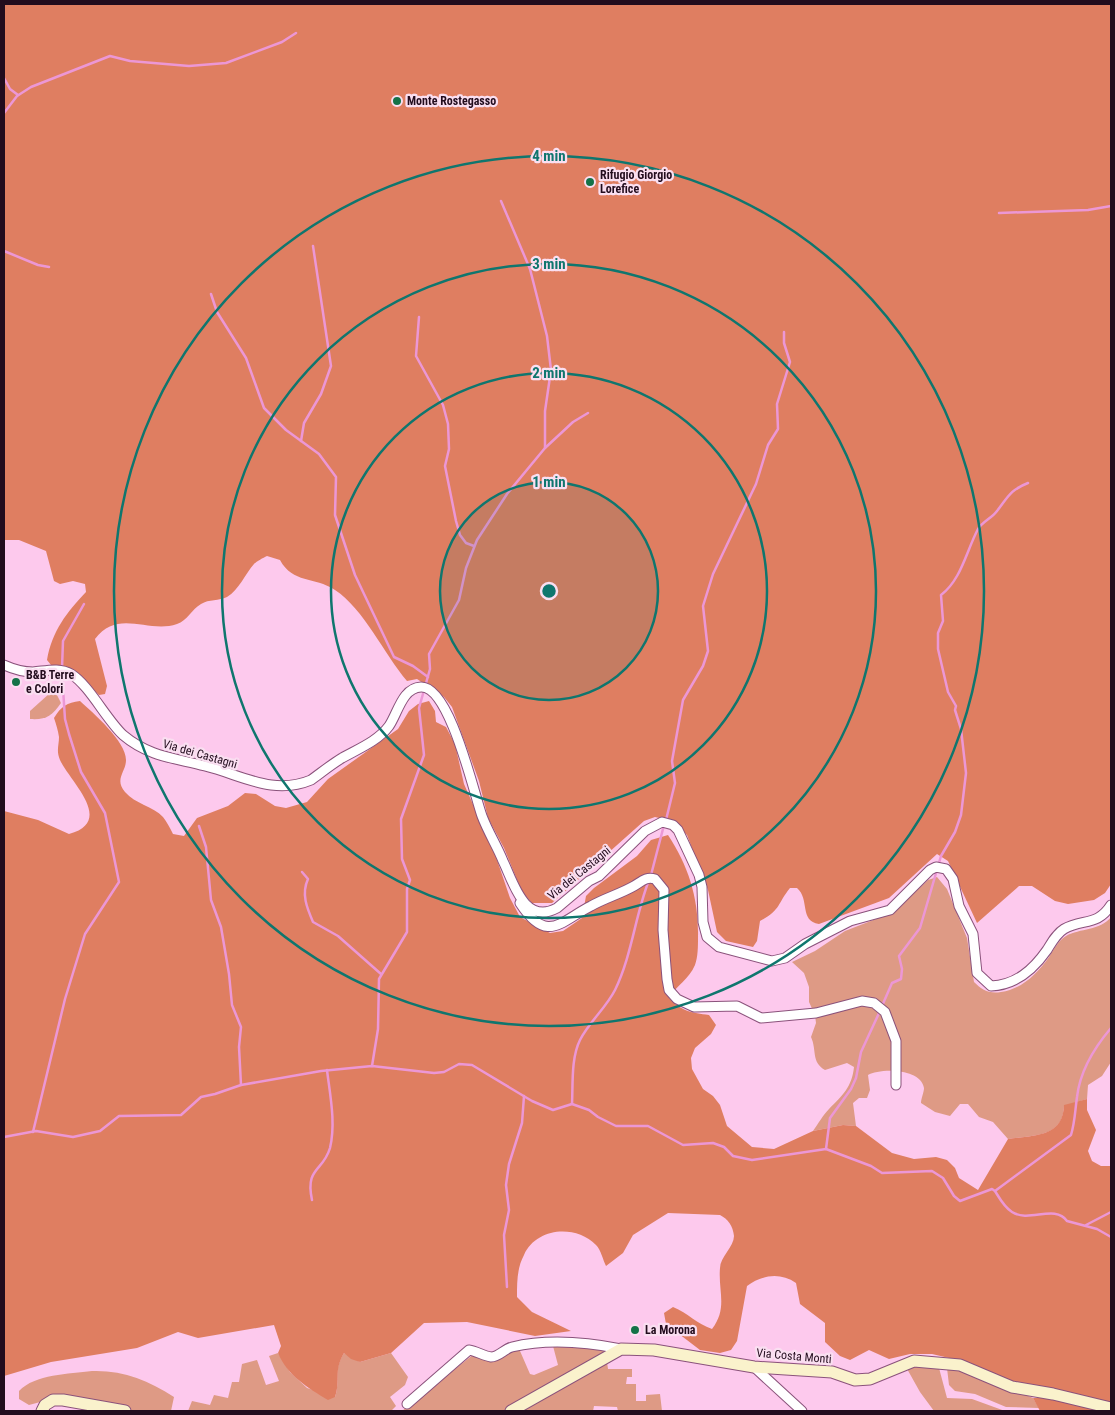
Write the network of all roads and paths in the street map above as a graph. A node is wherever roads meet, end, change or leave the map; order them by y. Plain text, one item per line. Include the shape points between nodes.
1 (4, 665) edge
2 (515, 892) junction
3 (1111, 905) edge
4 (896, 1085) dead end
5 (620, 1348) junction
6 (754, 1367) junction
7 (407, 1404) dead end
8 (1111, 1408) edge
9 (42, 1411) edge
10 (124, 1411) edge
11 (511, 1411) edge
12 (802, 1411) edge

1 - 2 street, Via dei Castagni via 32,672 54,670 72,675 125,736 157,754 248,781 280,786 311,780 376,738 389,726 408,693 427,688 440,700 458,741 482,817
2 - 3 street, Via dei Castagni via 535,910 551,911 599,876 645,831 656,824 668,824 678,830 699,875 703,922 711,942 719,947 776,960 850,921 890,910 930,870 943,868 953,879 959,906 972,934 977,973 990,986 1004,985 1023,976 1038,963 1058,933 1069,926 1094,920
2 - 4 street via 528,914 541,924 553,927 644,880 655,879 664,890 667,979 669,990 677,999 697,1008 738,1006 761,1018 816,1013 862,1001 874,1003 885,1012 896,1041
5 - 6 street, Via Costa Monti via 654,1350
5 - 7 street via 595,1343 532,1344 509,1347 490,1357 469,1350
5 - 11 street
6 - 8 street, Via Costa Monti via 832,1372 856,1380 870,1379 914,1361 960,1365 1012,1387
6 - 12 street
9 - 10 street via 44,1405 53,1400 63,1400

